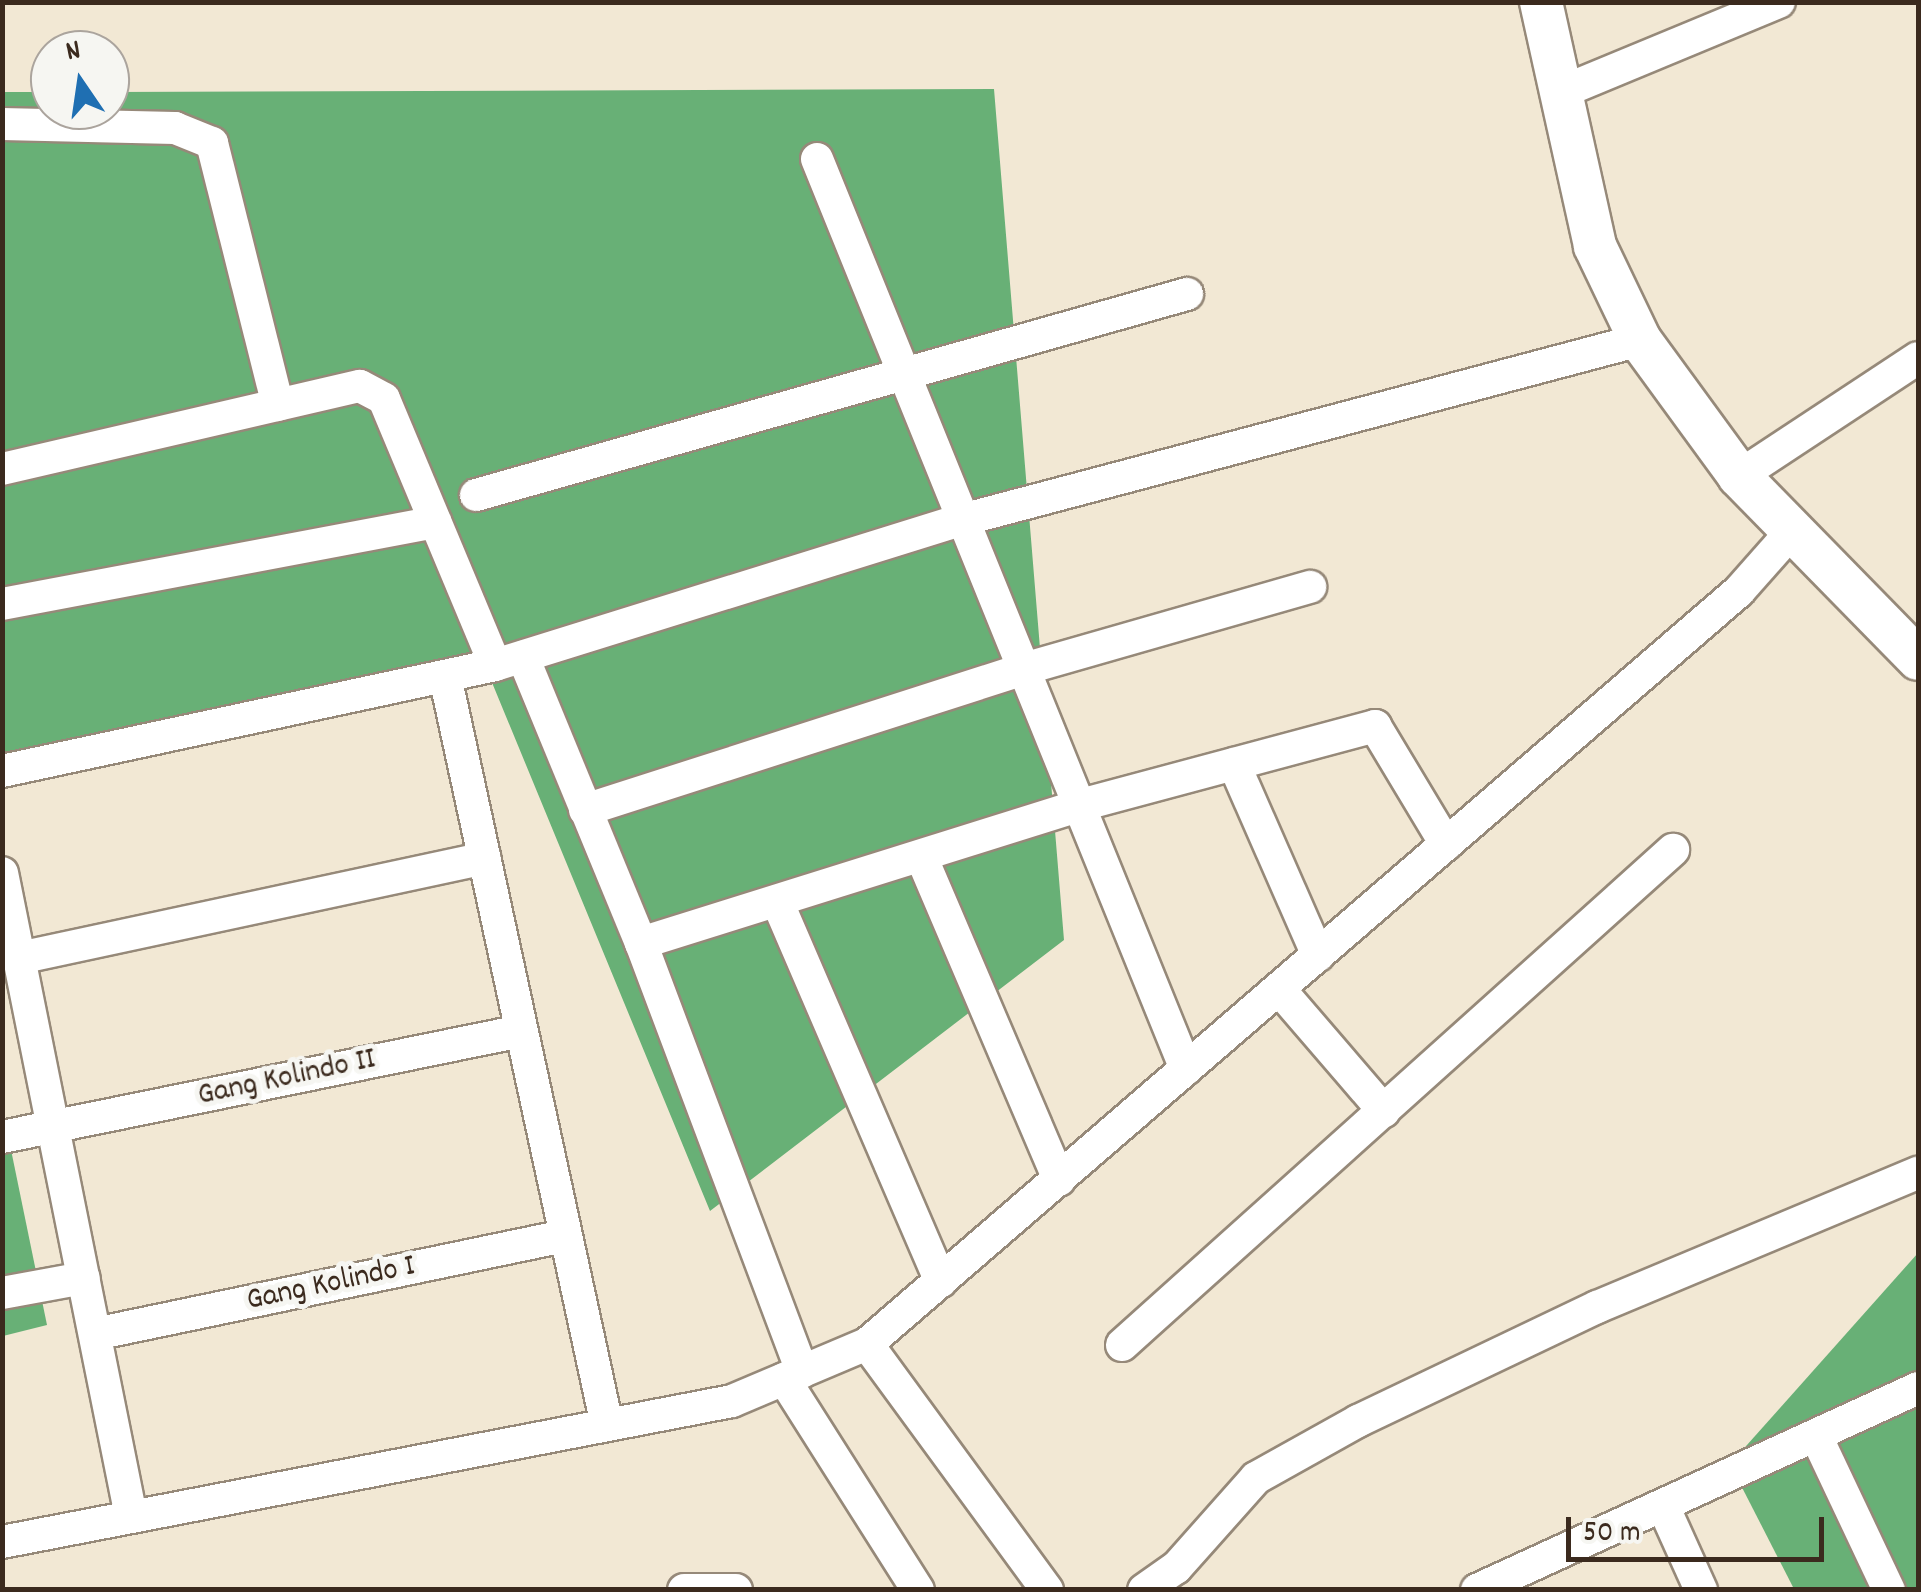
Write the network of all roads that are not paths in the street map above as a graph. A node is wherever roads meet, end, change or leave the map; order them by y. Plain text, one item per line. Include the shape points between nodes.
1 (1541, 2) edge
2 (1779, 2) edge
3 (1560, 93) junction
4 (2, 124) edge
5 (816, 159) dead end
6 (1188, 294) dead end
7 (1640, 340) junction
8 (1918, 358) edge
9 (900, 373) junction
10 (278, 405) junction
11 (2, 469) edge
12 (1739, 476) junction
13 (476, 495) dead end
14 (958, 521) junction
15 (435, 522) junction
16 (1792, 530) junction
17 (1310, 587) dead end
18 (2, 604) edge
19 (1915, 651) edge
20 (509, 661) junction
21 (1020, 670) junction
22 (445, 676) junction
23 (1234, 764) junction
24 (2, 771) edge
25 (1077, 806) junction
26 (586, 810) junction
27 (1446, 844) junction
28 (1673, 850) dead end
29 (921, 856) junction
30 (484, 858) junction
31 (2, 873) edge
32 (777, 900) junction
33 (640, 942) junction
34 (1318, 955) junction
35 (15, 972) edge
36 (1279, 989) junction
37 (521, 1031) junction
38 (1186, 1069) junction
39 (1384, 1112) junction
40 (54, 1126) junction
41 (2, 1137) edge
42 (1918, 1173) edge
43 (1058, 1180) junction
44 (566, 1236) junction
45 (84, 1278) junction
46 (941, 1281) junction
47 (2, 1293) edge
48 (95, 1334) junction
49 (868, 1344) junction
50 (1122, 1345) dead end
51 (793, 1375) junction
52 (1918, 1388) edge
53 (607, 1425) junction
54 (1816, 1438) junction
55 (1664, 1508) junction
56 (131, 1516) junction
57 (2, 1542) edge
58 (684, 1590) edge
59 (736, 1590) edge
60 (918, 1590) edge
61 (1047, 1590) edge
62 (1144, 1590) edge
63 (1477, 1590) edge
64 (1701, 1590) edge
65 (1889, 1590) edge

1 - 3 main road
2 - 3 street
3 - 7 main road via 1595,246
4 - 10 street via 175,128 212,143
5 - 9 street
6 - 9 street
7 - 12 main road
7 - 14 street
8 - 12 street
9 - 13 street
9 - 14 street
10 - 11 street
10 - 15 street via 360,386 384,399
12 - 16 main road
14 - 20 street
14 - 21 street
15 - 18 street
15 - 20 street
16 - 19 main road
16 - 27 street via 1740,591
17 - 21 street
20 - 22 street
20 - 26 street
21 - 25 street
21 - 26 street
22 - 24 street
22 - 30 street
23 - 25 street
23 - 27 street via 1375,726
23 - 34 street
25 - 29 street
25 - 38 street
26 - 33 street
27 - 34 street
28 - 39 street
29 - 32 street
29 - 43 street
30 - 35 street
30 - 37 street
31 - 35 street
32 - 33 street
32 - 46 street
33 - 51 street
34 - 36 street
35 - 40 street
36 - 38 street
36 - 39 street
37 - 40 street, Gang Kolindo II
37 - 44 street
38 - 43 street
39 - 50 street
40 - 41 street, Gang Kolindo II
40 - 45 street
42 - 62 street via 1597,1308 1358,1421 1256,1478 1176,1568
43 - 46 street
44 - 48 street, Gang Kolindo I
44 - 53 street
45 - 47 street
45 - 48 street
46 - 49 street
48 - 56 street
49 - 51 street
49 - 61 street
51 - 53 street via 732,1400
51 - 60 street
52 - 54 street
53 - 56 street
54 - 55 street
54 - 65 street
55 - 63 street
55 - 64 street
56 - 57 street
58 - 59 street

